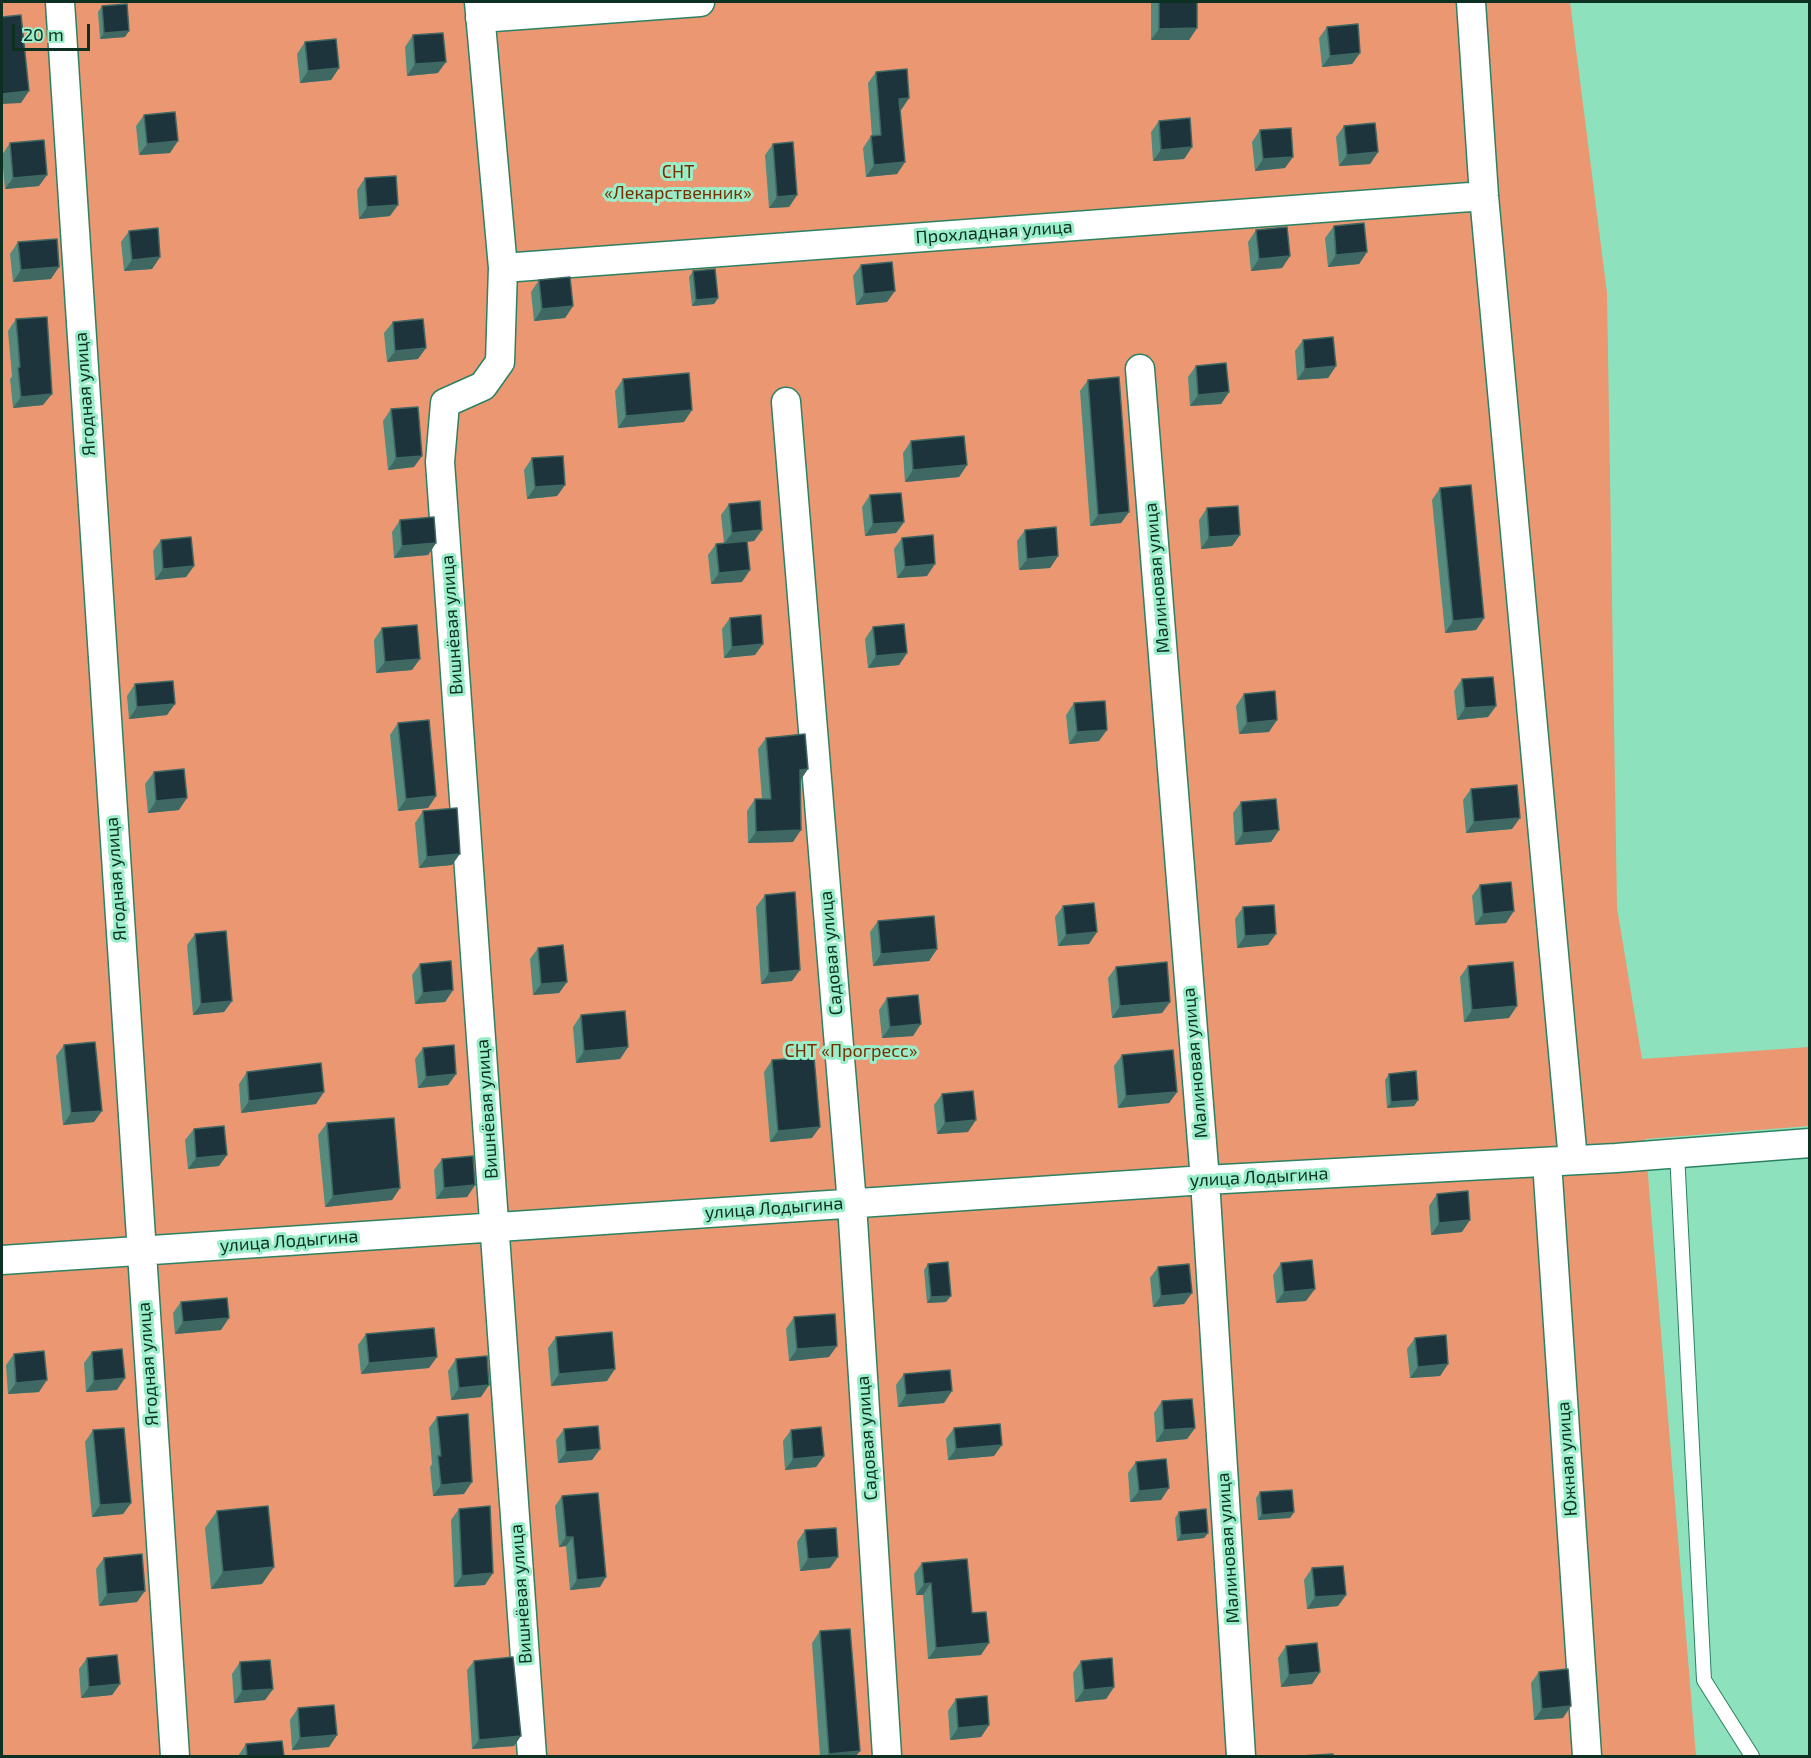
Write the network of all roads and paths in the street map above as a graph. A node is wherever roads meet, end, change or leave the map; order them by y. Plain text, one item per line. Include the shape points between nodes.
1 (60, 2) edge
2 (700, 2) edge
3 (1471, 2) edge
4 (479, 10) edge
5 (1484, 196) junction
6 (504, 268) junction
7 (1140, 369) dead end
8 (786, 402) dead end
9 (1809, 1143) edge
10 (1677, 1153) junction
11 (1560, 1161) junction
12 (1204, 1180) junction
13 (852, 1204) junction
14 (496, 1226) junction
15 (141, 1251) junction
16 (2, 1260) edge
17 (175, 1756) edge
18 (532, 1756) edge
19 (887, 1756) edge
20 (1241, 1756) edge
21 (1587, 1756) edge
22 (1752, 1756) edge

1 - 15 street, Ягодная улица
2 - 4 street
3 - 5 street, Южная улица
4 - 6 street
5 - 6 street, Прохладная улица
5 - 11 street, Южная улица
6 - 14 street, Вишнёвая улица via 500,362 483,386 445,403 440,462
7 - 12 street, Малиновая улица
8 - 13 street, Садовая улица
9 - 10 street
10 - 11 street, улица Лодыгина
10 - 22 lane via 1704,1680
11 - 12 street, улица Лодыгина
11 - 21 street, Южная улица
12 - 13 street, улица Лодыгина
12 - 20 street, Малиновая улица
13 - 14 street, улица Лодыгина
13 - 19 street, Садовая улица
14 - 15 street, улица Лодыгина
14 - 18 street, Вишнёвая улица
15 - 16 street, улица Лодыгина
15 - 17 street, Ягодная улица

